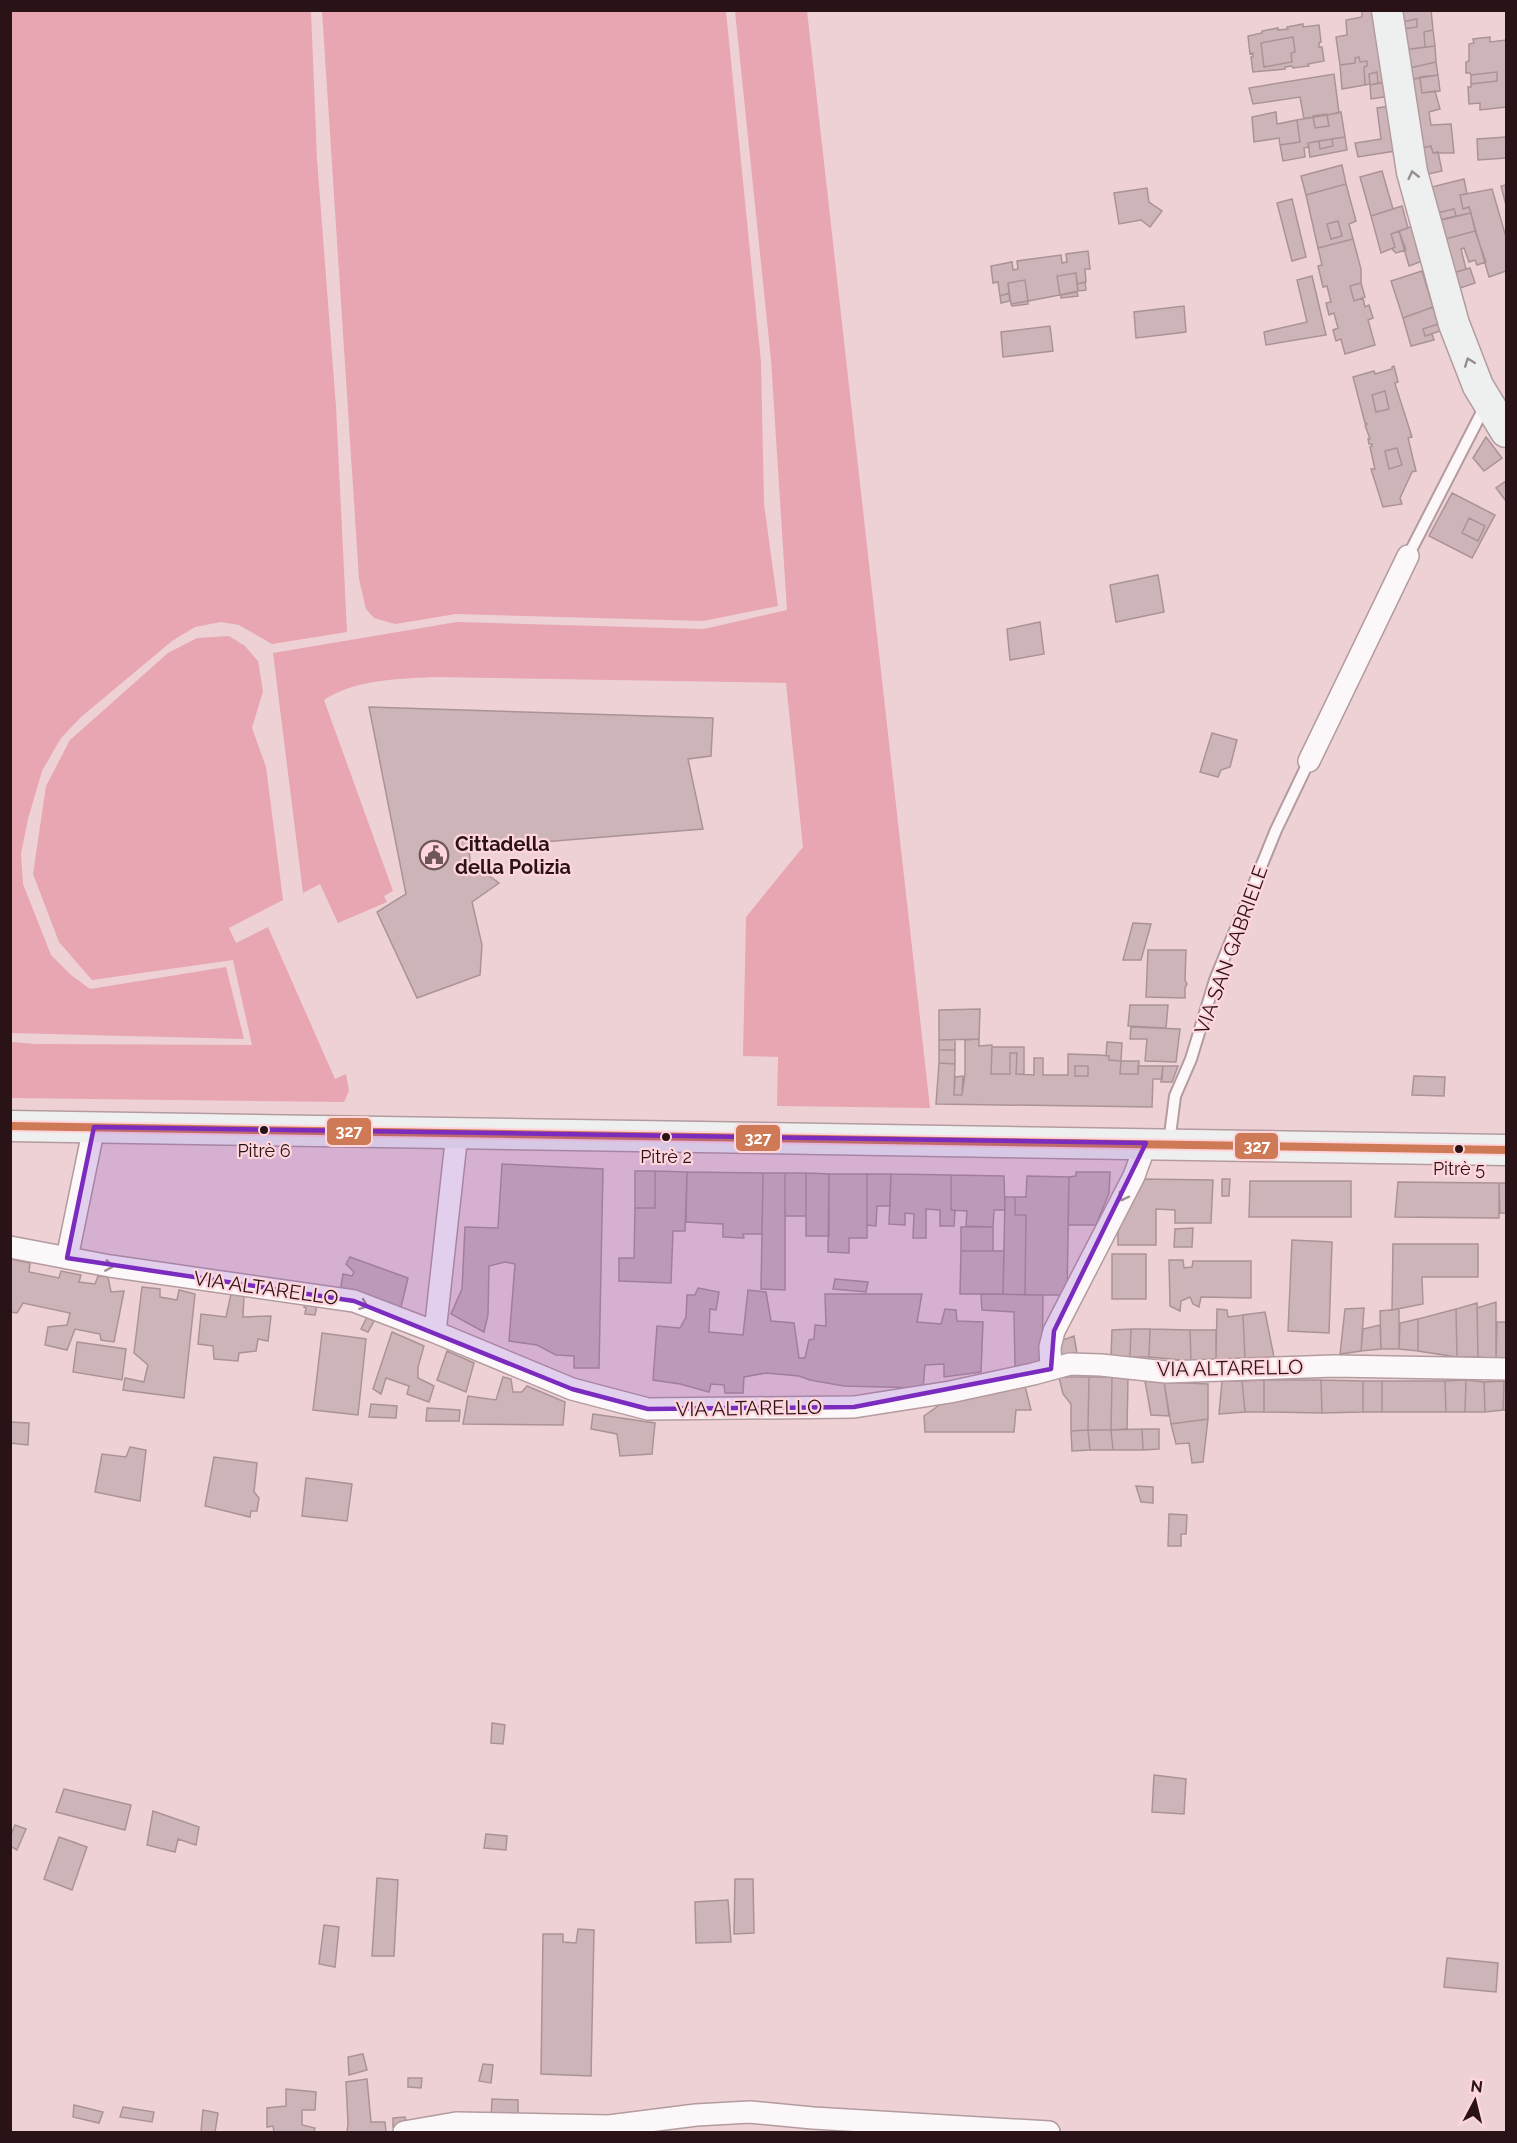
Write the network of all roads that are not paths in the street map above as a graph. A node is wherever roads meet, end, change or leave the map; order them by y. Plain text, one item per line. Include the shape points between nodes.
1 (1387, 10) edge
2 (1487, 401) junction
3 (1506, 432) edge
4 (1408, 556) joint
5 (1310, 761) joint
6 (10, 1126) edge
7 (94, 1127) junction
8 (457, 1133) junction
9 (1158, 1143) junction
10 (1506, 1150) edge
11 (10, 1247) edge
12 (67, 1258) junction
13 (435, 1332) junction
14 (1051, 1369) junction
15 (1506, 1369) edge
16 (404, 2133) edge
17 (1049, 2133) edge

2 -> 1 street via 1454,324 1412,172
2 - 3 street
2 - 4 lane
4 - 5 street
5 - 9 lane, VIA SAN GABRIELE via 1276,830 1215,980 1191,1059
6 - 7 street
7 - 8 street
7 - 12 street
8 - 9 street
8 - 13 street
9 - 10 street
9 -> 14 street, VIA SAN GABRIELE via 1134,1176 1054,1331
11 - 12 street, VIA ALTARELLO
12 -> 13 street, VIA ALTARELLO via 354,1301
13 - 14 street, VIA ALTARELLO via 572,1389 648,1409 854,1407 950,1392
14 - 15 street, VIA ALTARELLO via 1070,1364 1166,1372 1334,1366
16 - 17 street via 456,2123 609,2126 750,2112

